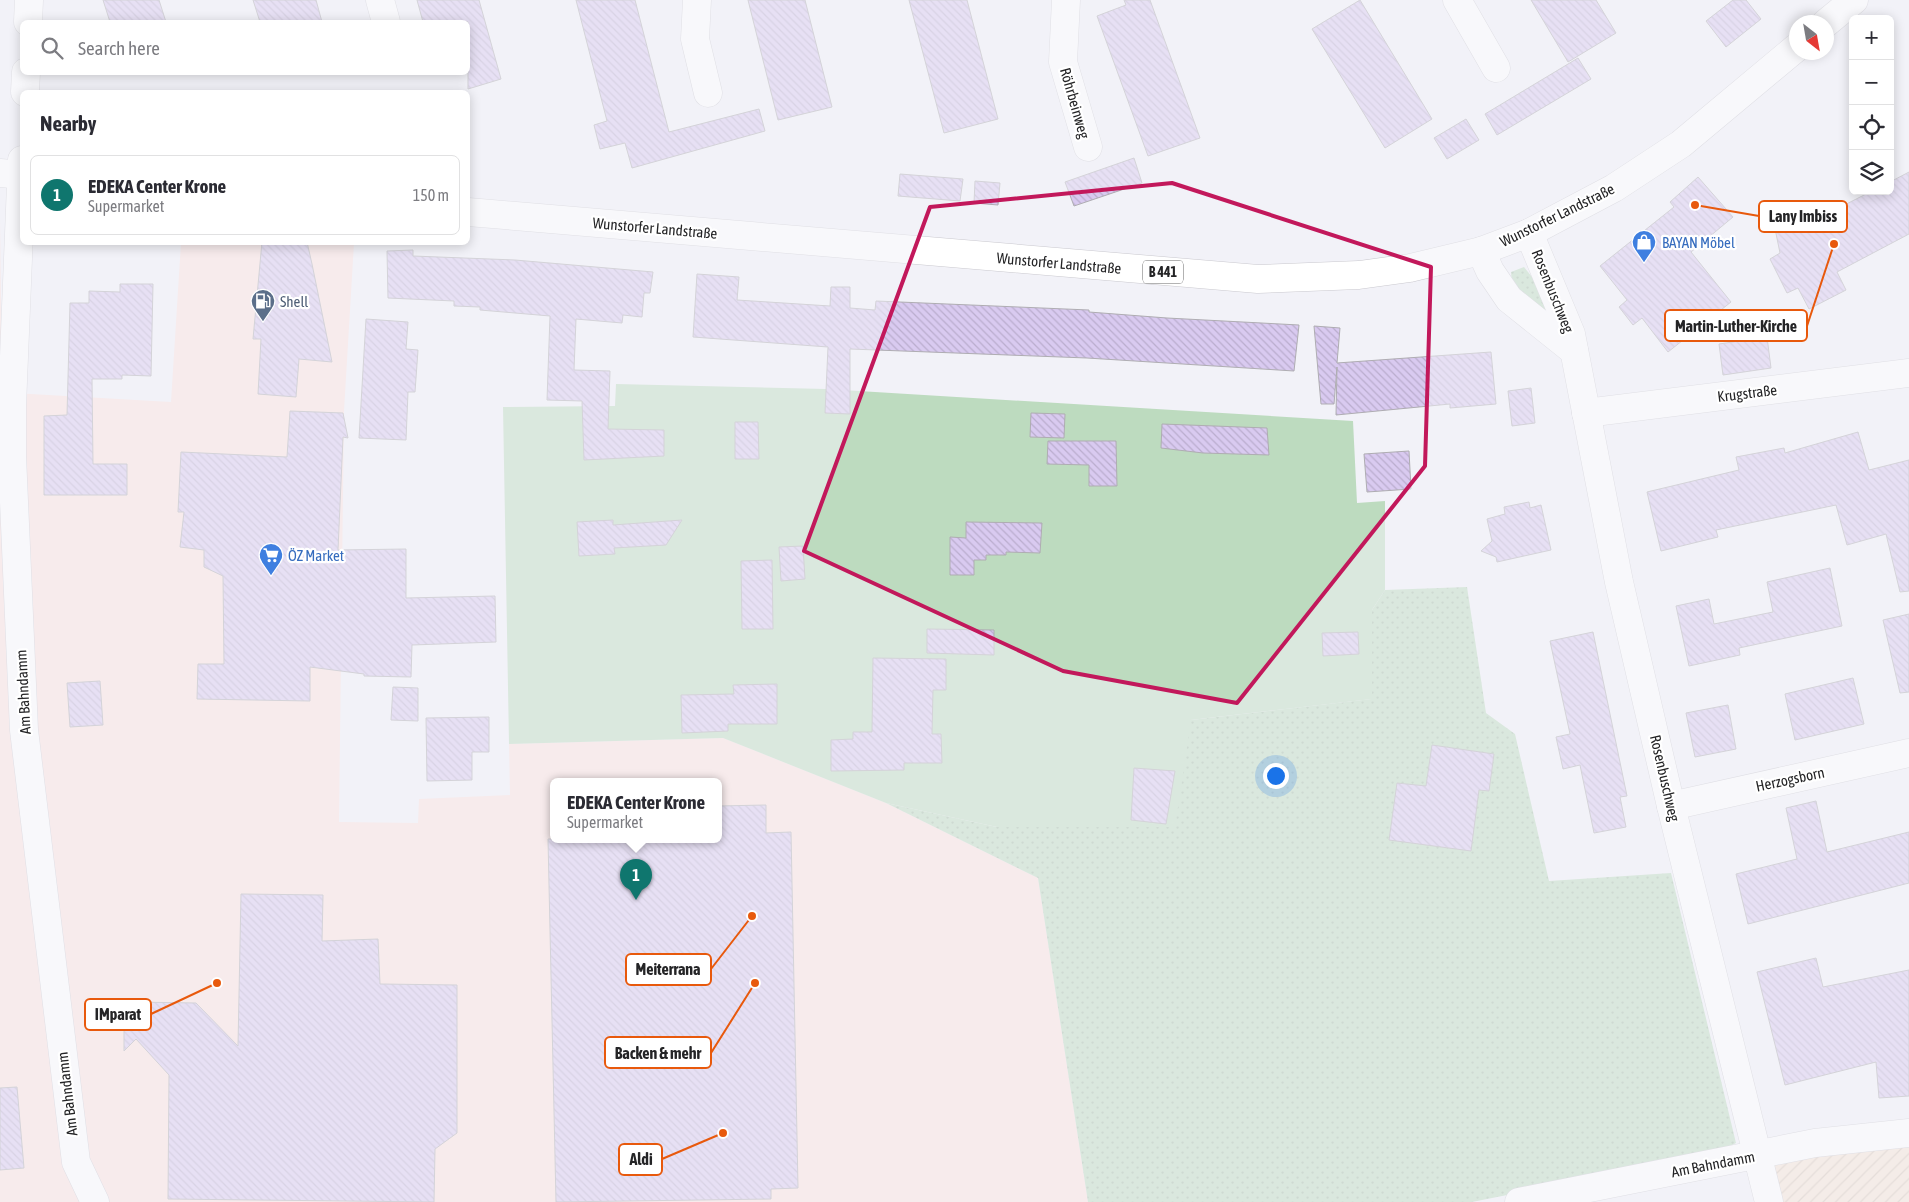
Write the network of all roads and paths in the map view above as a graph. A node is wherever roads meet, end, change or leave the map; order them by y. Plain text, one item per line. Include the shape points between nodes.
1 (29, 0) edge
2 (380, 0) edge
3 (697, 0) edge
4 (1066, 0) edge
5 (1457, 0) edge
6 (1854, 0) edge
7 (1834, 16) edge
8 (28, 20) edge
9 (385, 20) edge
10 (1789, 54) edge
11 (1496, 68) dead end
12 (26, 75) edge
13 (25, 90) edge
14 (708, 93) dead end
15 (1088, 147) dead end
16 (0, 174) edge
17 (20, 175) edge
18 (470, 212) edge
19 (20, 228) edge
20 (1529, 233) junction
21 (1481, 252) junction
22 (1574, 351) junction
23 (1909, 374) edge
24 (1586, 413) junction
25 (1909, 753) edge
26 (1672, 806) junction
27 (1909, 1133) edge
28 (1758, 1155) junction
29 (96, 1202) edge
30 (1519, 1202) edge
31 (1769, 1202) edge

1 - 8 street
2 - 9 street
3 - 14 street via 695,39
4 - 15 street, Röhrbeinweg via 1063,62
5 - 11 street
6 - 7 street
10 - 20 street, Wunstorfer Landstraße / B 441 via 1681,144 1614,188
12 - 13 street
16 - 17 street
18 - 21 street, Wunstorfer Landstraße / B 441 via 1258,279 1359,275 1410,268
19 - 29 street, Am Bahndamm via 12,439 24,730 74,1152 83,1180
20 - 21 street, Wunstorfer Landstraße / B 441
20 - 22 street, Rosenbuschweg via 1571,334
21 - 22 street, Rosenbuschweg via 1509,299
22 - 24 street, Rosenbuschweg
23 - 24 street, Krugstraße
24 - 26 street, Rosenbuschweg via 1619,582
25 - 26 street, Herzogsborn
26 - 28 street, Rosenbuschweg
27 - 28 street, Am Bahndamm via 1815,1143
28 - 30 street, Am Bahndamm
28 - 31 street, Rosenbuschweg

